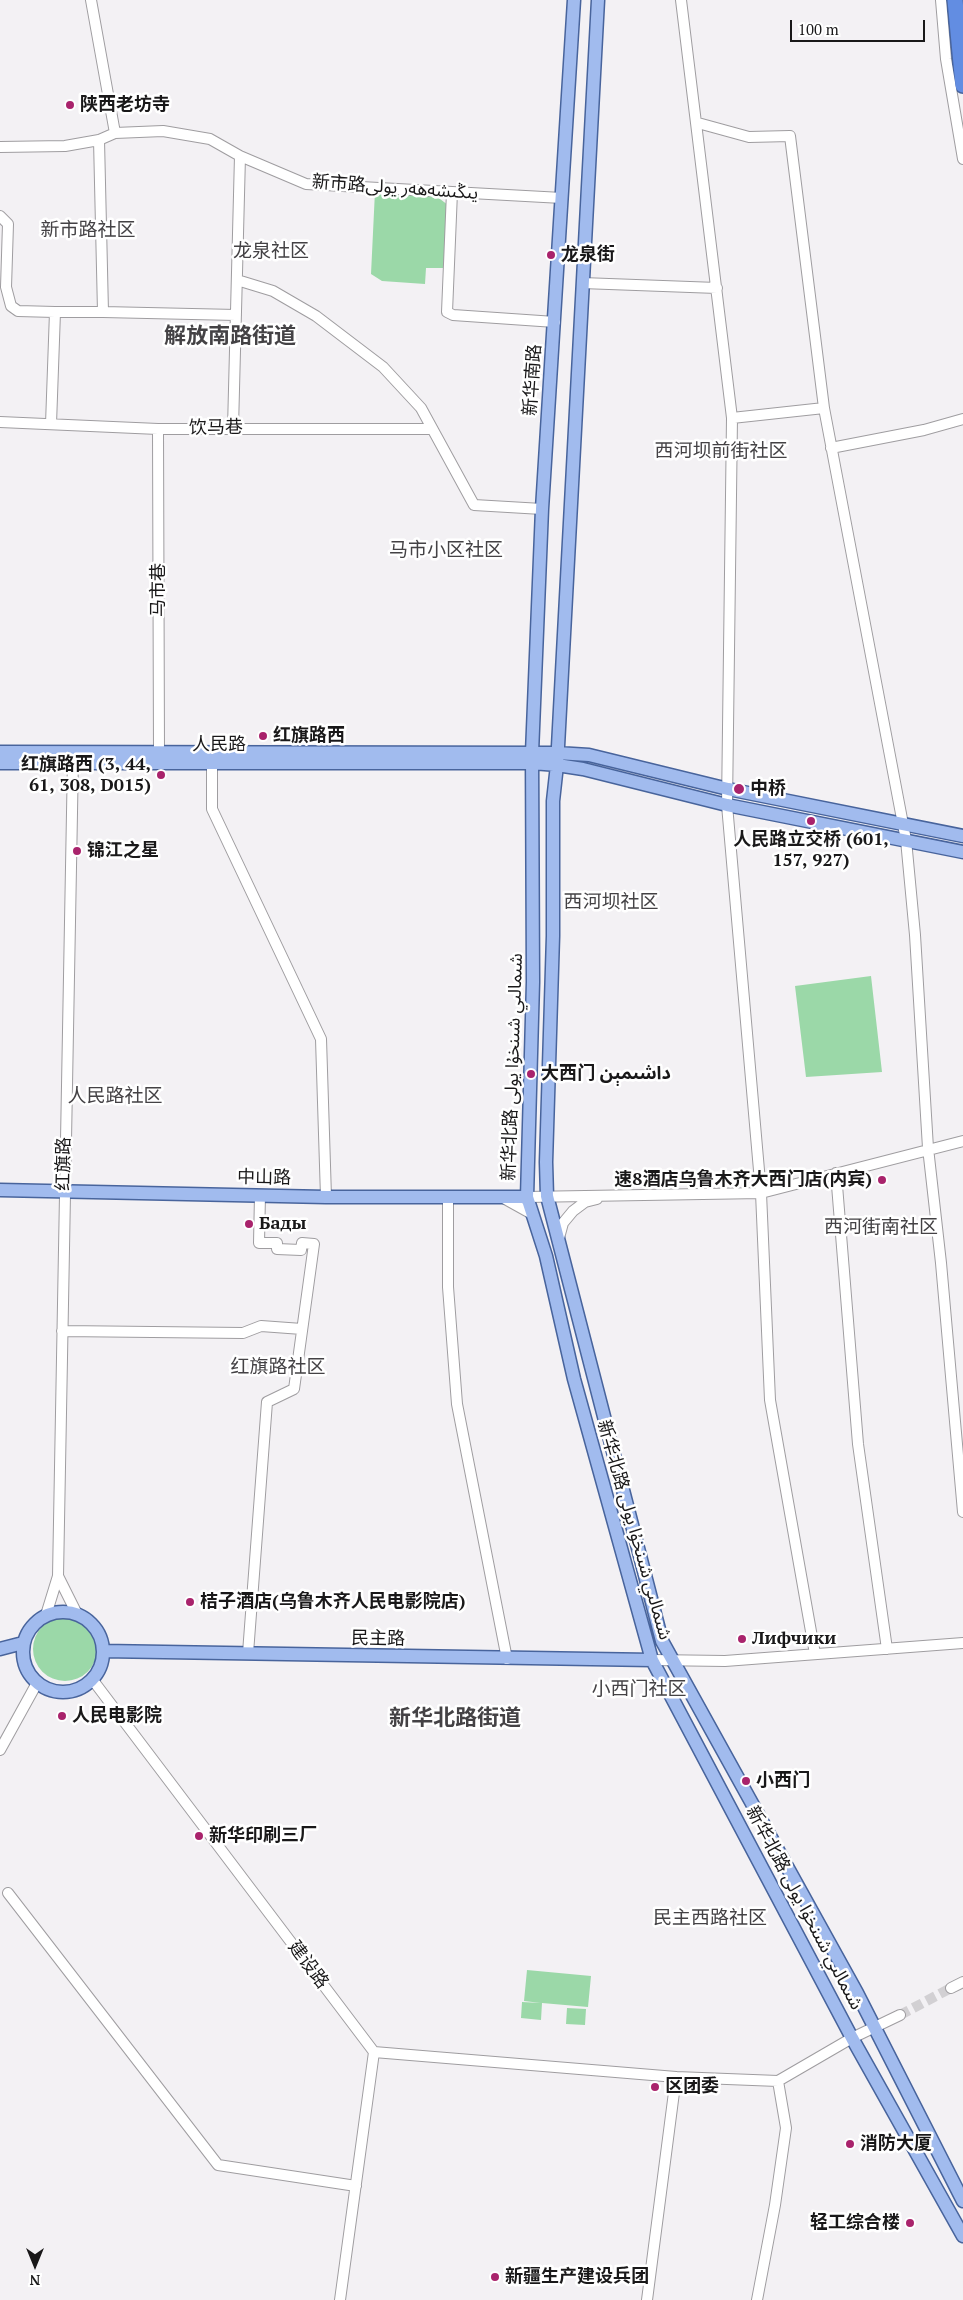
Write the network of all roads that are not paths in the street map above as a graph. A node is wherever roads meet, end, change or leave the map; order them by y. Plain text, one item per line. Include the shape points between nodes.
1 (91, 0) edge
2 (574, 0) edge
3 (598, 0) edge
4 (681, 0) edge
5 (941, 0) edge
6 (955, 0) edge
7 (963, 85) edge
8 (698, 123) junction
9 (115, 133) junction
10 (99, 140) junction
11 (0, 147) edge
12 (240, 156) junction
13 (963, 160) edge
14 (452, 192) junction
15 (562, 198) junction
16 (0, 216) edge
17 (237, 280) junction
18 (582, 283) junction
19 (717, 288) junction
20 (55, 312) junction
21 (104, 312) junction
22 (236, 315) junction
23 (554, 322) junction
24 (824, 408) junction
25 (732, 418) junction
26 (963, 419) edge
27 (0, 422) edge
28 (51, 424) junction
29 (233, 428) junction
30 (158, 429) junction
31 (432, 429) junction
32 (831, 448) junction
33 (542, 509) junction
34 (0, 752) edge
35 (159, 752) junction
36 (73, 757) junction
37 (532, 758) junction
38 (557, 759) junction
39 (212, 762) junction
40 (0, 763) edge
41 (728, 788) junction
42 (728, 805) junction
43 (903, 823) junction
44 (963, 836) edge
45 (906, 840) junction
46 (963, 852) edge
47 (963, 1141) edge
48 (928, 1148) junction
49 (836, 1173) junction
50 (0, 1190) edge
51 (64, 1192) junction
52 (761, 1193) junction
53 (612, 1195) junction
54 (260, 1196) junction
55 (527, 1196) junction
56 (547, 1196) junction
57 (326, 1197) junction
58 (448, 1197) junction
59 (487, 1197) junction
60 (532, 1214) junction
61 (559, 1238) junction
62 (302, 1329) junction
63 (62, 1331) junction
64 (963, 1512) edge
65 (58, 1576) junction
66 (77, 1614) junction
67 (46, 1615) junction
68 (23, 1643) junction
69 (963, 1643) edge
70 (0, 1649) edge
71 (886, 1649) junction
72 (103, 1651) junction
73 (248, 1653) junction
74 (815, 1654) junction
75 (507, 1659) junction
76 (652, 1660) junction
77 (671, 1660) junction
78 (92, 1679) junction
79 (37, 1683) junction
80 (0, 1750) edge
81 (8, 1893) dead end
82 (963, 1982) edge
83 (951, 1988) tunnel mouth
84 (900, 2015) tunnel mouth
85 (874, 2027) junction
86 (852, 2038) junction
87 (374, 2052) junction
88 (676, 2077) junction
89 (778, 2081) junction
90 (356, 2186) junction
91 (963, 2201) edge
92 (963, 2236) edge
93 (340, 2300) edge
94 (647, 2300) edge
95 (758, 2300) edge

1 - 9 street
2 - 15 main road, 新华南路
3 - 18 main road
4 - 8 street
5 - 13 street via 946,59
6 - 7 highway
8 - 19 street
8 - 24 street via 749,137 790,136
9 - 10 street, 新市路يىڭىشەھەر يولى
9 - 12 street, 新市路يىڭىشەھەر يولى via 163,131 210,139
10 - 11 street, 新市路يىڭىشەھەر يولى via 65,146
10 - 21 street
12 - 14 street, 新市路يىڭىشەھەر يولى via 306,184
12 - 17 street
14 - 15 street, 新市路يىڭىشەھەر يولى
14 - 23 street via 447,312
15 - 23 main road, 新华南路
16 - 20 street via 8,224 6,287 11,306 18,311
17 - 22 street
17 - 31 street via 273,291 316,316 383,367 421,408
18 - 19 street
18 - 38 main road
19 - 25 street
20 - 21 street
20 - 28 street
21 - 22 street
22 - 29 street
23 - 33 main road, 新华南路
24 - 25 street
24 - 32 street
25 - 41 street
26 - 32 street
27 - 28 street, 饮马巷
28 - 30 street, 饮马巷
29 - 30 street, 饮马巷
29 - 31 street, 饮马巷
30 - 35 street, 马市巷
31 - 33 street via 474,505
32 - 43 street
33 - 37 main road, 新华南路
34 - 36 main road, 人民路
35 - 36 main road, 人民路
35 - 37 main road, 人民路
36 - 39 main road, 人民路
36 - 40 main road, 人民路
36 - 51 street, 红旗路
37 - 38 main road, 人民路
37 - 39 main road, 人民路
37 - 55 main road, 新华北路 شىمالىي شىنخۇا يولى via 534,982
38 - 41 main road via 589,755
38 - 42 main road via 583,769
38 - 56 main road, 新华北路 شىمالىي شىنخۇا يولى via 553,800
39 - 57 street via 212,809 321,1040
41 - 42 street
41 - 43 main road
42 - 45 main road
42 - 52 street
43 - 44 main road
43 - 45 street
45 - 46 main road
45 - 48 street
47 - 48 street
48 - 49 street
48 - 64 street
49 - 52 street
49 - 71 street via 858,1444
50 - 51 main road, 中山路
51 - 54 main road, 中山路
51 - 63 street, 红旗路
52 - 53 street
52 - 74 street via 770,1400
53 - 56 street
53 - 61 street via 586,1202 572,1211 563,1223
54 - 57 main road, 中山路
54 - 62 street via 259,1243 277,1243 277,1249 301,1250 302,1243 314,1244
55 - 56 street
55 - 59 main road, 中山路
55 - 60 main road, 新华北路 شىمالىي شىنخۇا يولى
56 - 61 main road, 新华北路 شىمالىي شىنخۇا يولى
57 - 58 main road, 中山路
58 - 59 main road, 中山路
58 - 75 street via 448,1287 457,1404
59 - 60 street via 502,1198
60 - 76 main road, 新华北路 شىمالىي شىنخۇا يولى via 546,1256 574,1379
61 - 77 main road, 新华北路 شىمالىي شىنخۇا يولى via 662,1641
62 - 63 street via 261,1326 244,1333
62 - 73 street via 294,1389 268,1402
63 - 65 street, 红旗路
65 - 66 street
65 - 67 street
66 - 67 main road via 61,1612
66 - 72 main road via 96,1628
67 - 68 main road via 28,1631
68 - 70 main road
68 - 79 main road via 24,1665
69 - 71 street
71 - 74 street
72 - 73 main road, 民主路
72 - 78 main road via 102,1661
73 - 75 main road, 民主路
74 - 77 street via 725,1661
75 - 76 main road, 民主路
76 - 77 street
76 - 86 main road, 新华北路 شىمالىي شىنخۇا يولى
77 - 85 main road, 新华北路 شىمالىي شىنخۇا يولى
78 - 79 main road via 83,1686 65,1691 48,1689
78 - 87 street, 建设路
79 - 80 street
81 - 90 street via 218,2165
82 - 83 street
84 - 85 street
85 - 86 street
85 - 91 main road, 新华北路 شىمالىي شىنخۇا يولى
86 - 89 street
86 - 92 main road, 新华北路 شىمالىي شىنخۇا يولى
87 - 88 street
87 - 90 street
88 - 89 street
88 - 94 street
89 - 95 street via 786,2128 776,2205
90 - 93 street

